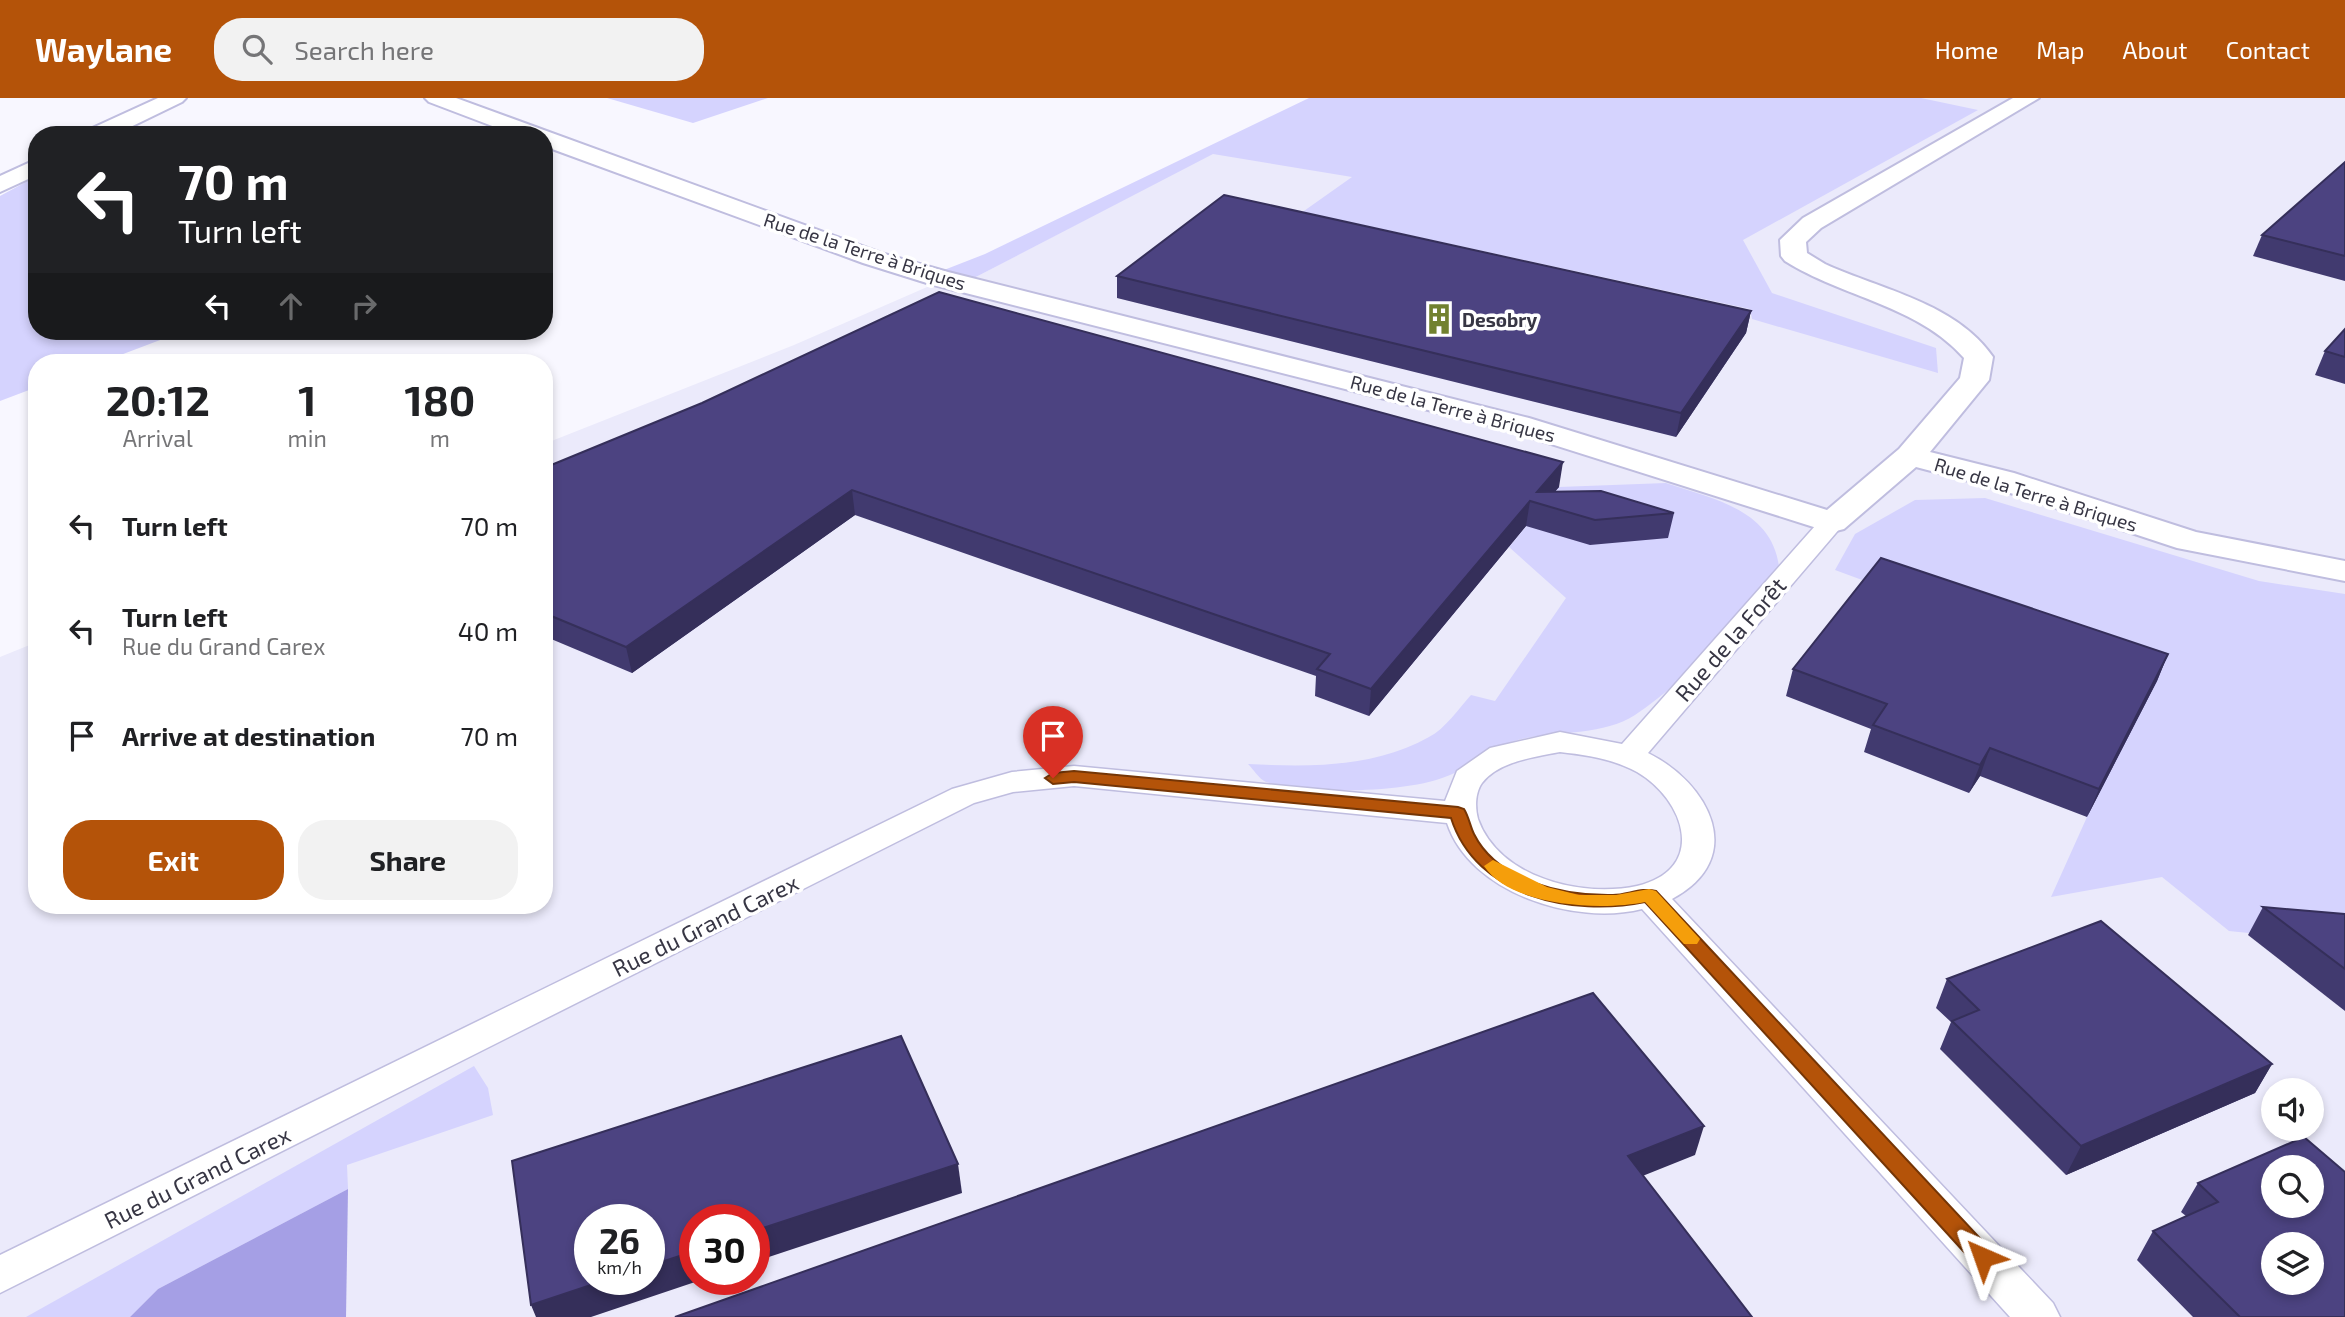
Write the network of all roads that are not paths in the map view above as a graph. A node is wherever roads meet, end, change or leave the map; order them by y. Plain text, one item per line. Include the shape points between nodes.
1 (175, 98) edge
2 (436, 98) edge
3 (2028, 98) edge
4 (115, 126) edge
5 (512, 126) edge
6 (553, 141) edge
7 (28, 171) edge
8 (0, 185) edge
9 (1910, 456) junction
10 (1832, 522) junction
11 (2345, 571) edge
12 (1628, 756) junction
13 (1458, 813) junction
14 (1649, 895) junction
15 (0, 1275) edge
16 (2038, 1317) edge

1 - 4 main road
2 - 5 main road
3 - 9 main road via 1812,223 1793,240 1794,256 1816,273 1945,324 1969,341 1979,357 1974,380
6 - 10 main road, Rue de la Terre à Briques via 872,258 939,278 1518,424
7 - 8 main road
9 - 10 main road, Rue de la Terre à Briques
9 - 11 main road, Rue de la Terre à Briques via 2003,480 2189,541
10 - 12 street, Rue de la Forêt
12 - 13 street via 1560,742 1527,745 1497,755 1475,770 1462,789
12 - 14 street via 1658,772 1681,792 1697,815 1701,839 1695,862 1677,881
13 - 14 street via 1466,836 1483,859 1542,893 1604,902
13 - 15 street, Rue du Grand Carex via 1074,776 1012,782 963,796
14 - 16 street

